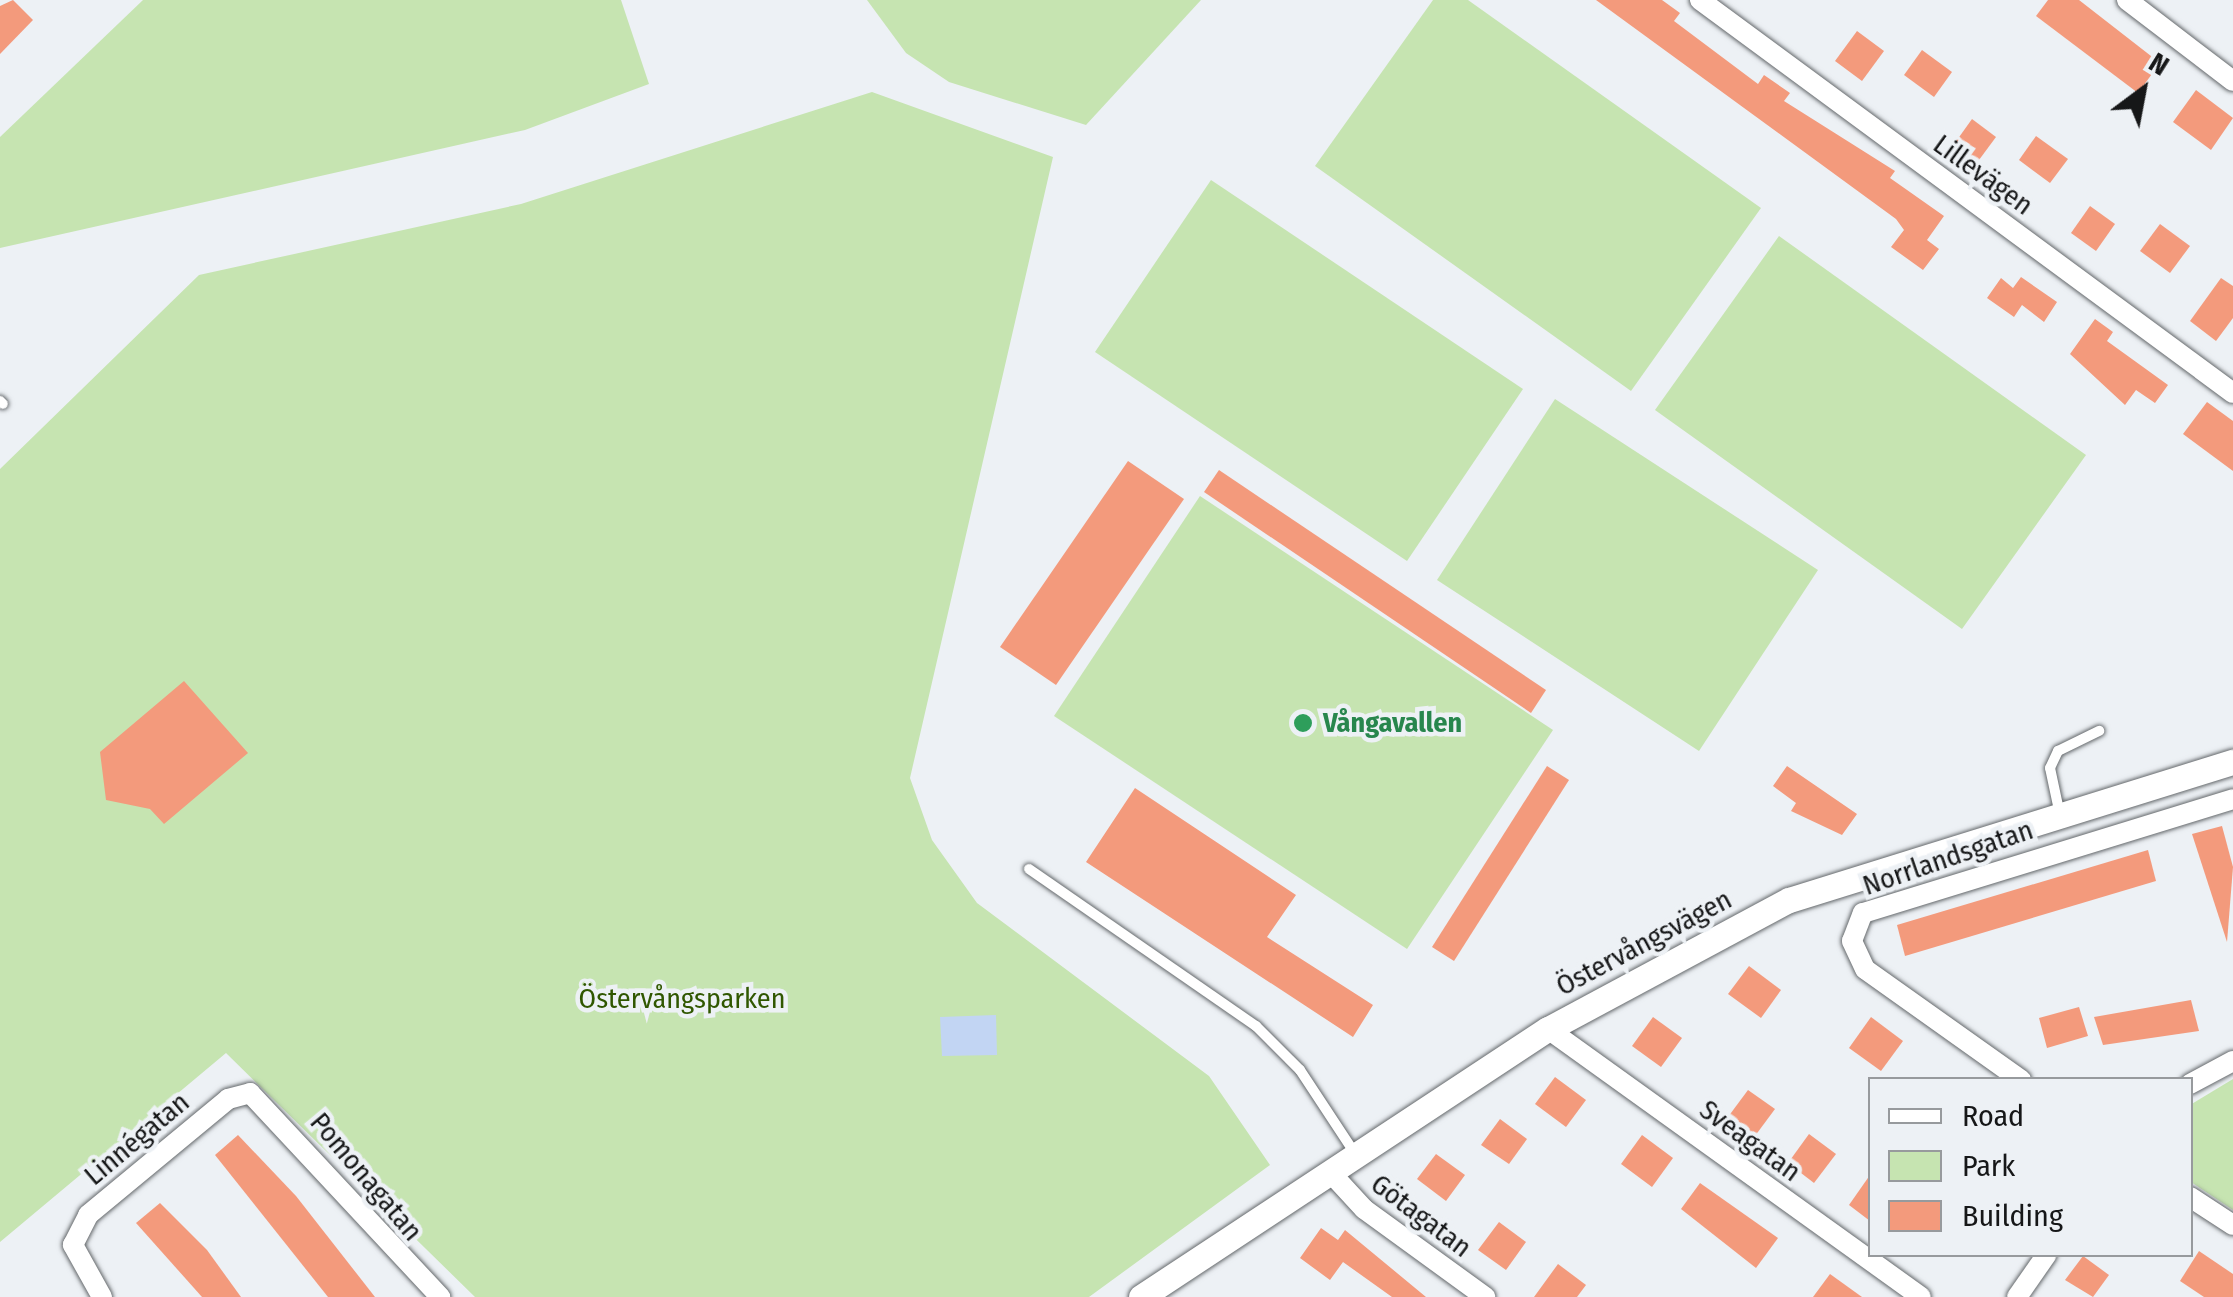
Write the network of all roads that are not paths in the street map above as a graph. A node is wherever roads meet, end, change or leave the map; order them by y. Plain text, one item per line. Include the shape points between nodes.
1 (1700, 0) edge
2 (2127, 0) edge
3 (2233, 81) edge
4 (2233, 394) edge
5 (2098, 730) dead end
6 (2233, 762) edge
7 (2233, 799) edge
8 (2060, 816) junction
9 (1029, 869) dead end
10 (1548, 1028) junction
11 (2233, 1061) edge
12 (2017, 1077) edge
13 (2193, 1082) edge
14 (250, 1093) joint
15 (1357, 1156) junction
16 (1330, 1172) junction
17 (2193, 1199) edge
18 (2233, 1225) edge
19 (2045, 1257) edge
20 (102, 1297) edge
21 (440, 1297) edge
22 (1141, 1297) edge
23 (1486, 1297) edge
24 (1921, 1297) edge
25 (2017, 1297) edge

1 - 4 street, Lillevägen
2 - 3 street
5 - 8 lane via 2058,751 2050,768
6 - 8 street, Östervångsvägen
7 - 12 street, Norrlandsgatan via 1862,913 1852,941 1865,969
8 - 10 street, Östervångsvägen via 1789,900
9 - 15 lane via 1256,1026 1300,1070
10 - 15 street, Östervångsvägen
10 - 24 street, Sveagatan
11 - 13 street
14 - 20 street, Linnégatan via 228,1099 88,1215 72,1245
14 - 21 street, Pomonagatan
15 - 16 street, Östervångsvägen
16 - 22 street, Östervångsvägen
16 - 23 street, Götagatan via 1364,1209
17 - 18 street
19 - 25 street

